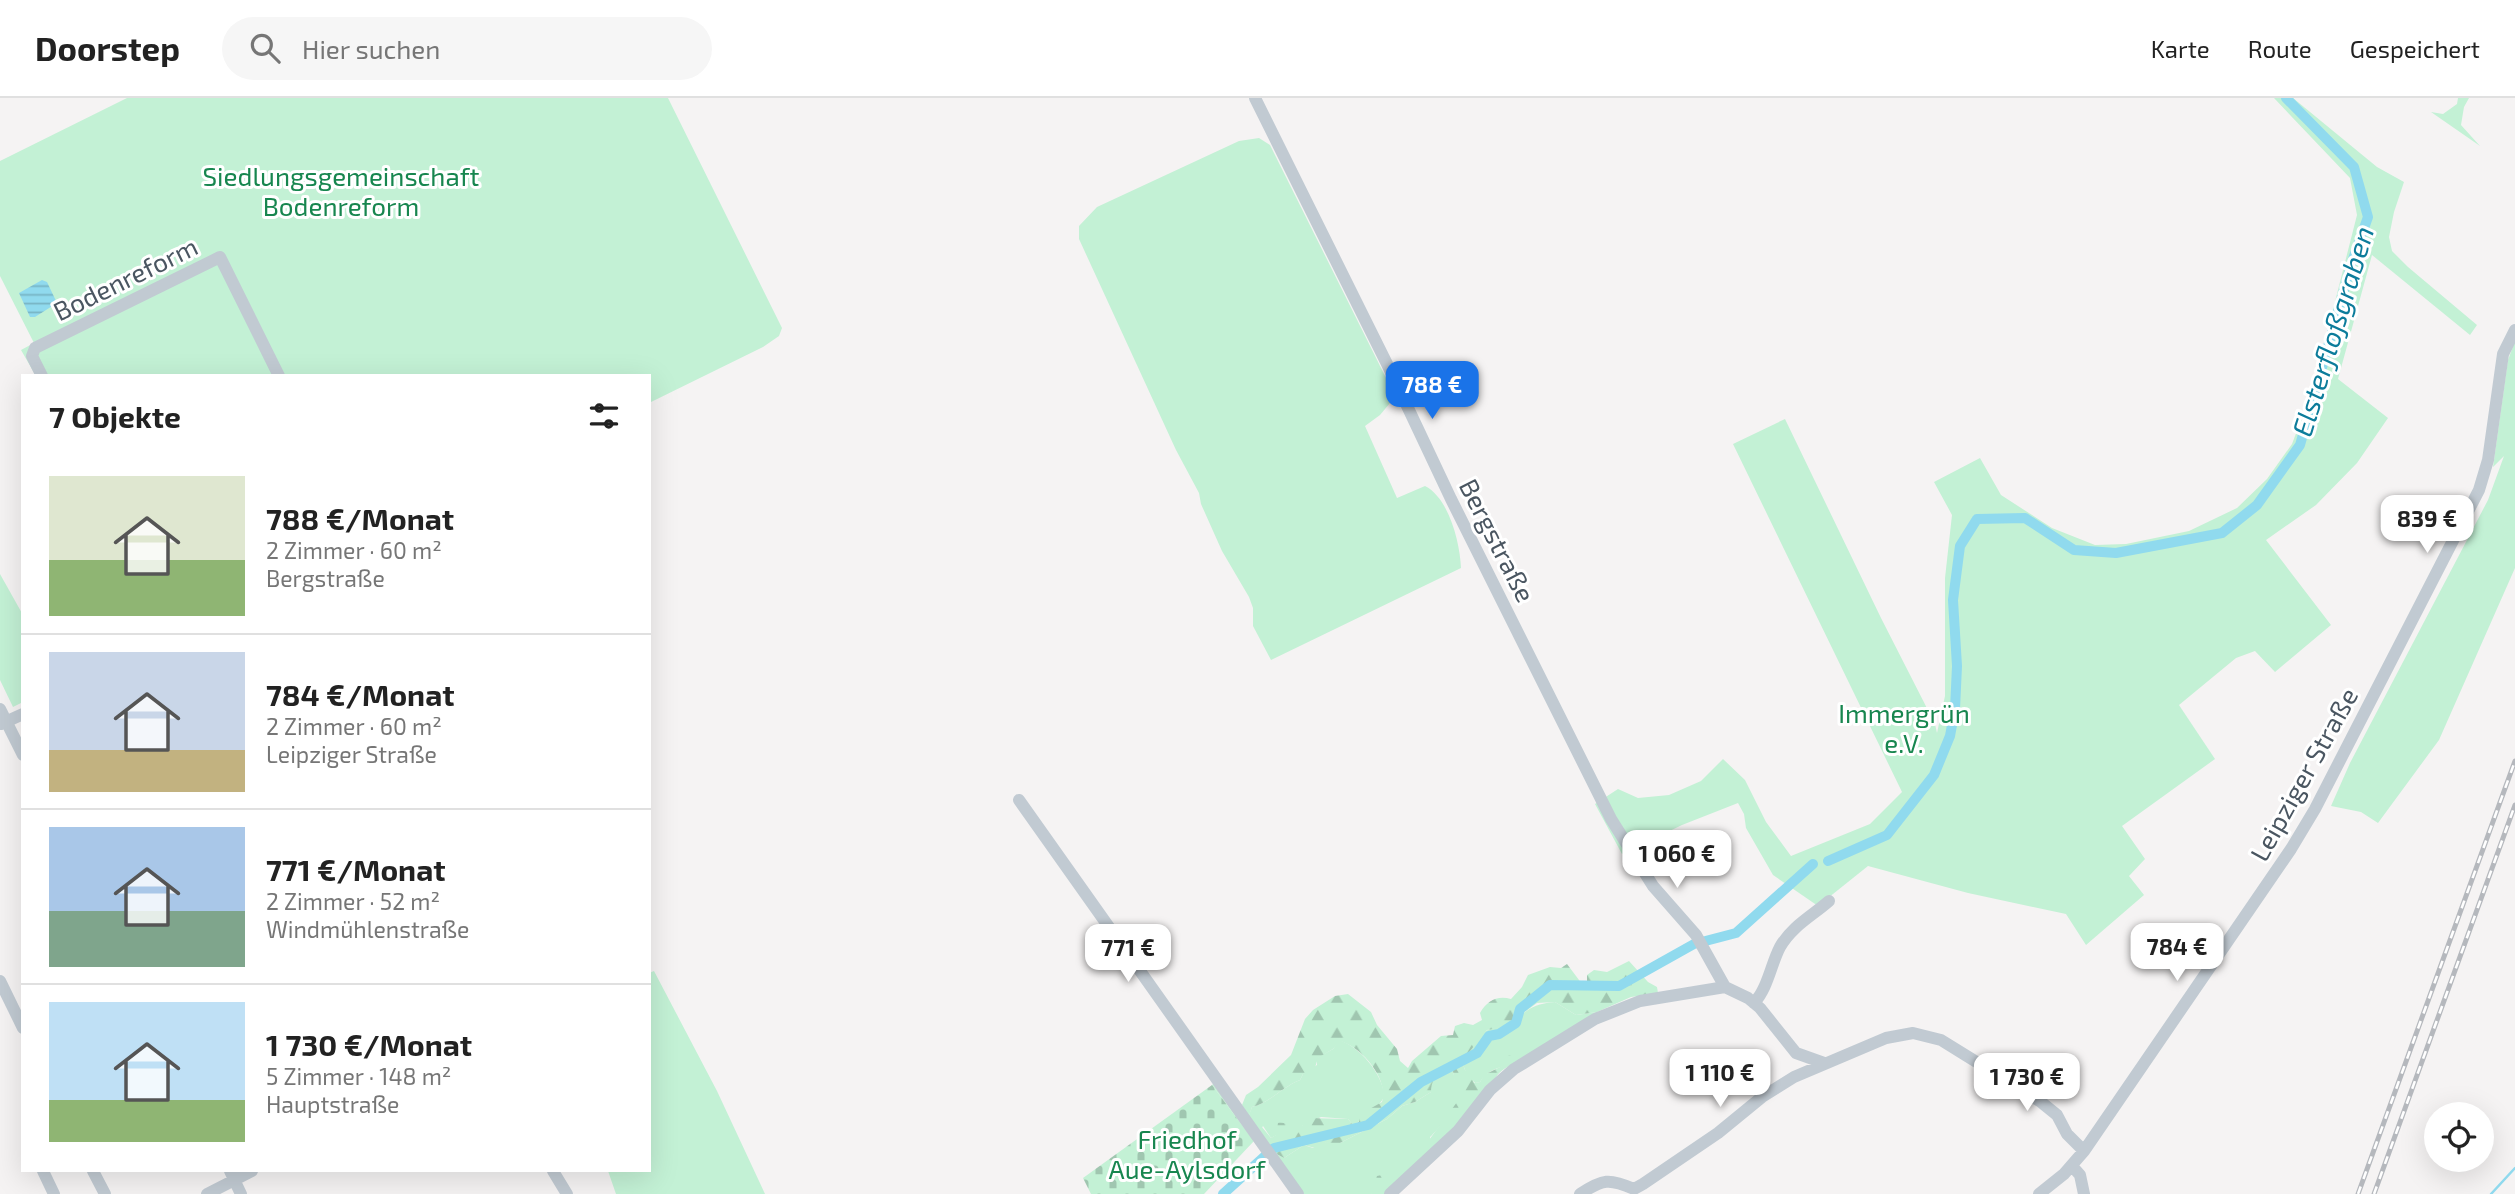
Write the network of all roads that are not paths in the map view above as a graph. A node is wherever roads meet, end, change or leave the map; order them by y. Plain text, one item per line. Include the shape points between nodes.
1 (1255, 98) edge
2 (2515, 330) edge
3 (41, 374) edge
4 (278, 374) edge
5 (0, 709) edge
6 (21, 715) edge
7 (3, 723) edge
8 (21, 752) edge
9 (1019, 800) dead end
10 (1829, 901) dead end
11 (0, 981) edge
12 (1725, 987) junction
13 (1754, 1003) junction
14 (21, 1024) edge
15 (1796, 1053) junction
16 (1824, 1063) junction
17 (1794, 1077) junction
18 (2084, 1151) junction
19 (2072, 1166) junction
20 (43, 1172) edge
21 (94, 1172) edge
22 (554, 1172) edge
23 (232, 1175) edge
24 (1634, 1192) edge
25 (54, 1194) edge
26 (105, 1194) edge
27 (207, 1194) edge
28 (241, 1194) edge
29 (567, 1194) edge
30 (1298, 1194) edge
31 (1390, 1194) edge
32 (1580, 1194) edge
33 (2039, 1194) edge
34 (2084, 1194) edge

1 - 12 street, Bergstraße via 1611,820 1653,886 1696,935
2 - 18 street, Leipziger Straße via 2503,354 2488,460 2479,490 2321,797 2291,849
3 - 4 street, Bodenreform via 32,356 34,348 220,257
5 - 7 street
6 - 7 street
7 - 8 street
9 - 30 street
10 - 13 street via 1785,939
11 - 14 street
12 - 13 street
12 - 31 street via 1640,1001 1580,1027 1501,1080 1458,1131
13 - 15 street
15 - 16 street
15 - 17 street
16 - 17 street
16 - 18 street via 1897,1035 1929,1035 2041,1102
17 - 24 street
18 - 19 street, Leipziger Straße
19 - 33 street, Leipziger Straße
19 - 34 street via 2080,1175
20 - 25 street
21 - 26 street
22 - 29 street
23 - 27 street
23 - 28 street
24 - 32 street via 1604,1181

